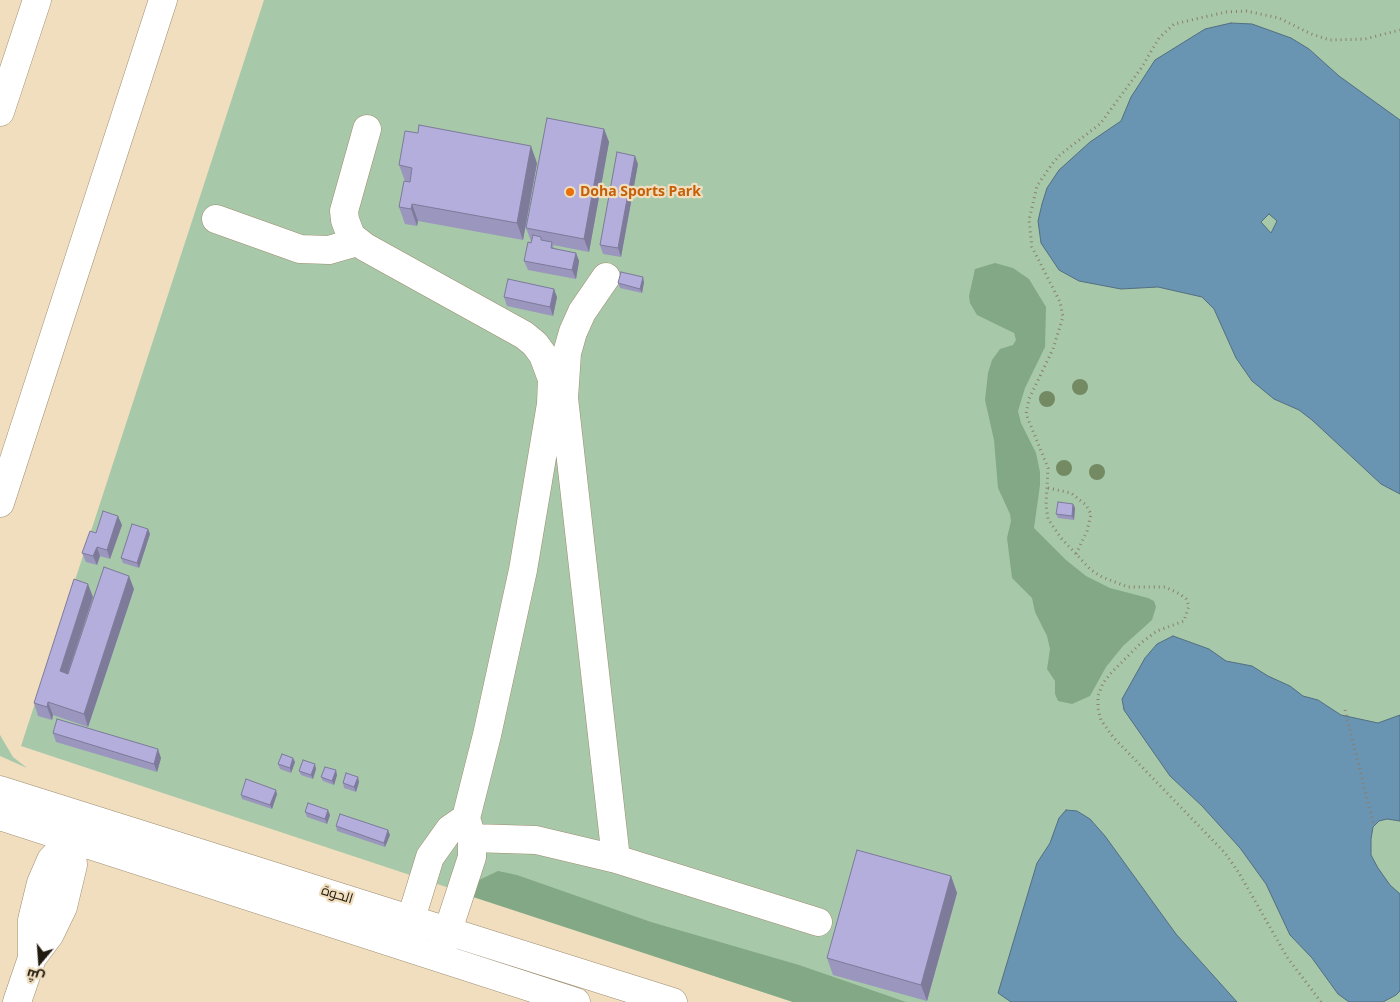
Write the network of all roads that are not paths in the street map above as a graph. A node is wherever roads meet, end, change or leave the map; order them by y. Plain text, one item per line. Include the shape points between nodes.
1 (37, 0) edge
2 (163, 0) edge
3 (0, 112) edge
4 (368, 129) dead end
5 (216, 220) dead end
6 (357, 242) junction
7 (606, 277) dead end
8 (537, 486) junction
9 (575, 488) junction
10 (0, 503) edge
11 (0, 790) edge
12 (0, 816) edge
13 (75, 827) junction
14 (469, 828) junction
15 (616, 859) junction
16 (411, 919) junction
17 (818, 922) dead end
18 (448, 930) junction
19 (402, 946) junction
20 (440, 958) junction
21 (17, 1002) edge
22 (576, 1002) edge
23 (673, 1002) edge

1 - 3 street
2 - 10 street
4 - 6 street via 344,211 347,228
5 - 6 street via 300,249 329,250
6 - 8 street via 535,344 549,367 552,392
7 - 9 street via 582,312 567,353 564,398
8 - 9 street
8 - 14 street
9 - 15 street
11 - 13 street, الحوة
12 - 13 street, الحوة
13 - 16 street, الحوة
13 - 19 street, الحوة
13 - 21 street via 73,865 63,907 50,934 32,958
14 - 15 street
14 - 16 street via 450,829 430,858
14 - 18 street via 469,871
15 - 17 street
16 - 18 street, الحوة
16 - 19 street
18 - 20 street
18 - 23 street, الحوة
19 - 20 street, الحوة
20 - 22 street, الحوة

